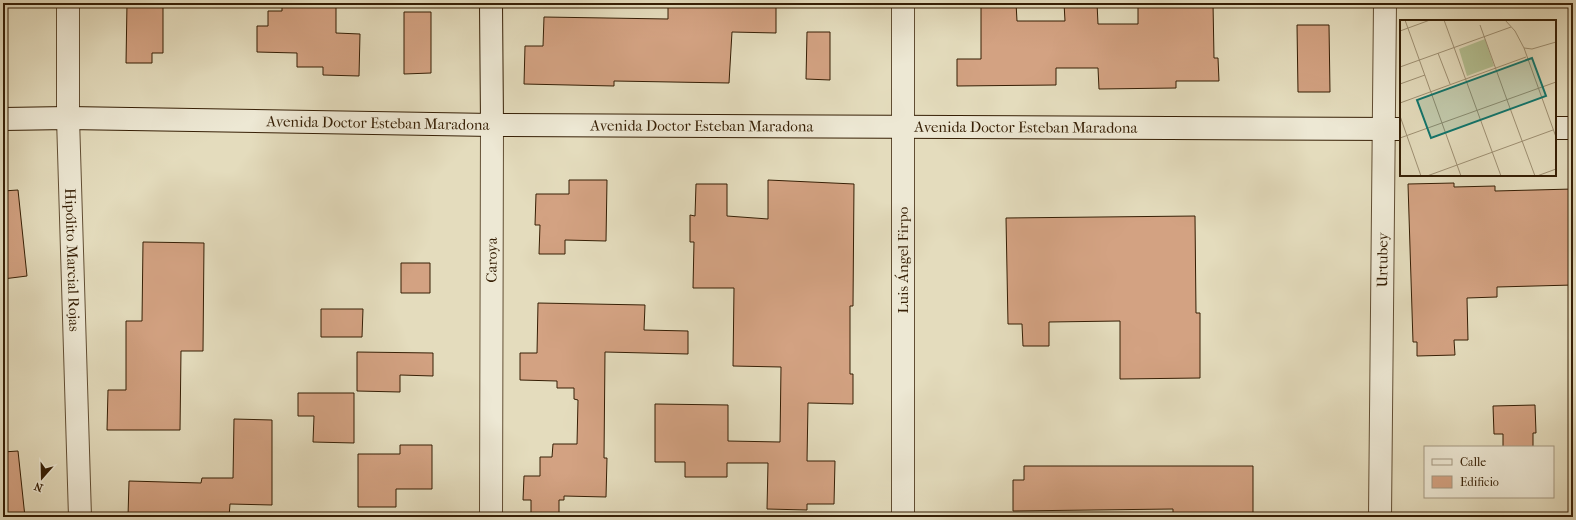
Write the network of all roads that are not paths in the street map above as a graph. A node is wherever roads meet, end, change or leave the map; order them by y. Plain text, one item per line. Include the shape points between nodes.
1 (68, 3) edge
2 (491, 3) edge
3 (903, 3) edge
4 (1385, 3) edge
5 (68, 118) junction
6 (3, 119) edge
7 (492, 126) junction
8 (903, 127) junction
9 (1556, 128) edge
10 (1573, 128) edge
11 (1393, 129) edge
12 (80, 517) edge
13 (491, 517) edge
14 (903, 517) edge
15 (1380, 517) edge

1 - 5 street, Hipólito Marcial Rojas
2 - 7 street, Caroya
3 - 8 street, Luis Ángel Firpo
4 - 11 street, Urtubey
5 - 6 street, Avenida Doctor Esteban Maradona
5 - 7 street, Avenida Doctor Esteban Maradona
5 - 12 street, Hipólito Marcial Rojas
7 - 8 street, Avenida Doctor Esteban Maradona
7 - 13 street, Caroya
8 - 11 street, Avenida Doctor Esteban Maradona
8 - 14 street, Luis Ángel Firpo
9 - 10 street
11 - 15 street, Urtubey

